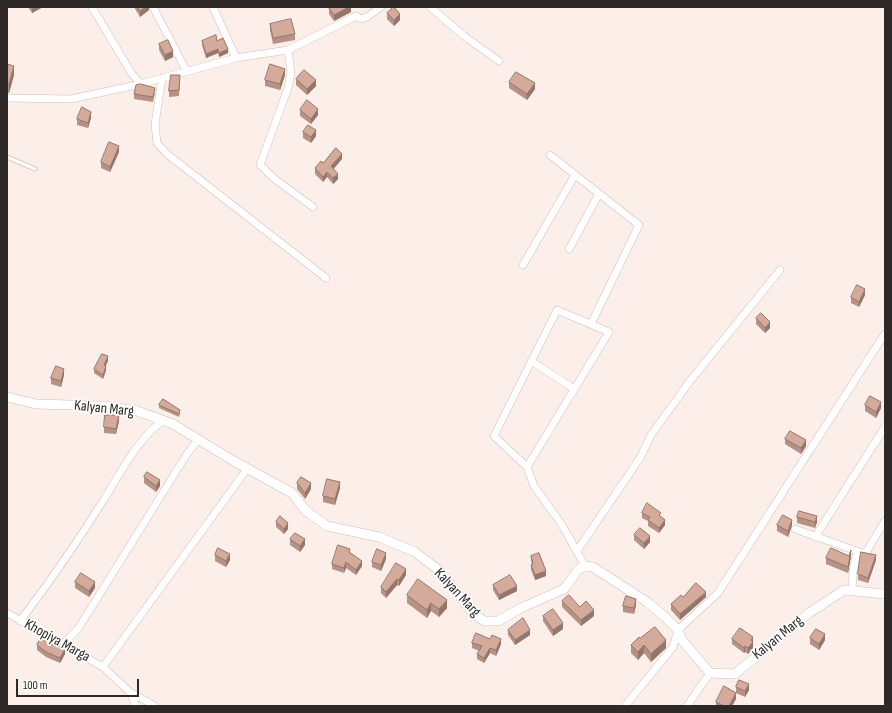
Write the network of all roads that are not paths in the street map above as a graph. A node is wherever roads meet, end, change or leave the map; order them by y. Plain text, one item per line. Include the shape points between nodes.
1 (92, 7) edge
2 (153, 7) edge
3 (213, 7) edge
4 (381, 7) edge
5 (430, 7) edge
6 (288, 50) junction
7 (236, 58) junction
8 (499, 61) dead end
9 (186, 70) junction
10 (162, 78) junction
11 (141, 84) junction
12 (7, 98) edge
13 (550, 155) dead end
14 (7, 157) edge
15 (34, 169) dead end
16 (575, 175) junction
17 (599, 194) junction
18 (313, 207) dead end
19 (569, 249) dead end
20 (523, 265) dead end
21 (780, 270) dead end
22 (326, 278) dead end
23 (591, 324) junction
24 (884, 335) dead end
25 (531, 361) junction
26 (574, 389) junction
27 (7, 397) edge
28 (163, 420) junction
29 (885, 427) edge
30 (198, 440) junction
31 (527, 467) junction
32 (247, 468) junction
33 (885, 521) edge
34 (795, 529) dead end
35 (815, 536) junction
36 (577, 551) junction
37 (857, 551) junction
38 (585, 566) junction
39 (852, 590) junction
40 (885, 594) edge
41 (7, 613) edge
42 (20, 621) junction
43 (678, 630) junction
44 (62, 645) junction
45 (103, 667) junction
46 (710, 673) junction
47 (130, 692) junction
48 (136, 706) edge
49 (155, 706) edge
50 (625, 706) edge
51 (687, 706) edge

1 - 11 street via 132,74
2 - 9 street
3 - 7 street
4 - 6 street via 367,17 361,19 356,16
5 - 8 street
6 - 7 street
6 - 18 street via 291,72 288,88 260,165
7 - 9 street
9 - 10 street
10 - 11 street
10 - 22 street via 154,124 157,143 167,154
11 - 12 street via 71,99
13 - 16 street
14 - 15 lane
16 - 17 street
16 - 20 street
17 - 19 street
17 - 23 street via 639,225
21 - 36 street via 700,369 651,435 640,458
23 - 25 street via 556,310
23 - 26 street via 609,332
24 - 43 street via 718,593
25 - 26 street
25 - 31 street via 494,436
26 - 31 street
27 - 28 street, Kalyan Marg via 36,404 104,406 137,411
28 - 30 street, Kalyan Marg
28 - 42 street via 154,427 134,454 62,564
29 - 35 street
30 - 32 street, Kalyan Marg
30 - 44 street via 78,629
31 - 36 street via 534,486
32 - 38 street, Kalyan Marg via 292,494 306,511 327,526 379,537 415,552 440,571 472,612 484,621 498,621 564,589 578,570
32 - 45 street
33 - 37 street via 865,554
34 - 35 street
35 - 37 street
36 - 38 street
37 - 39 street
38 - 43 street via 593,567 647,602
39 - 40 street, Kalyan Marg
39 - 46 street, Kalyan Marg via 844,590 809,614 735,674
41 - 42 street, Khopiya Marga
42 - 44 street, Khopiya Marga
43 - 46 street via 681,638
43 - 50 street via 672,647
44 - 45 street, Khopiya Marga
45 - 47 street, Khopiya Marga
46 - 51 street
47 - 48 street, Khopiya Marga
47 - 49 street

